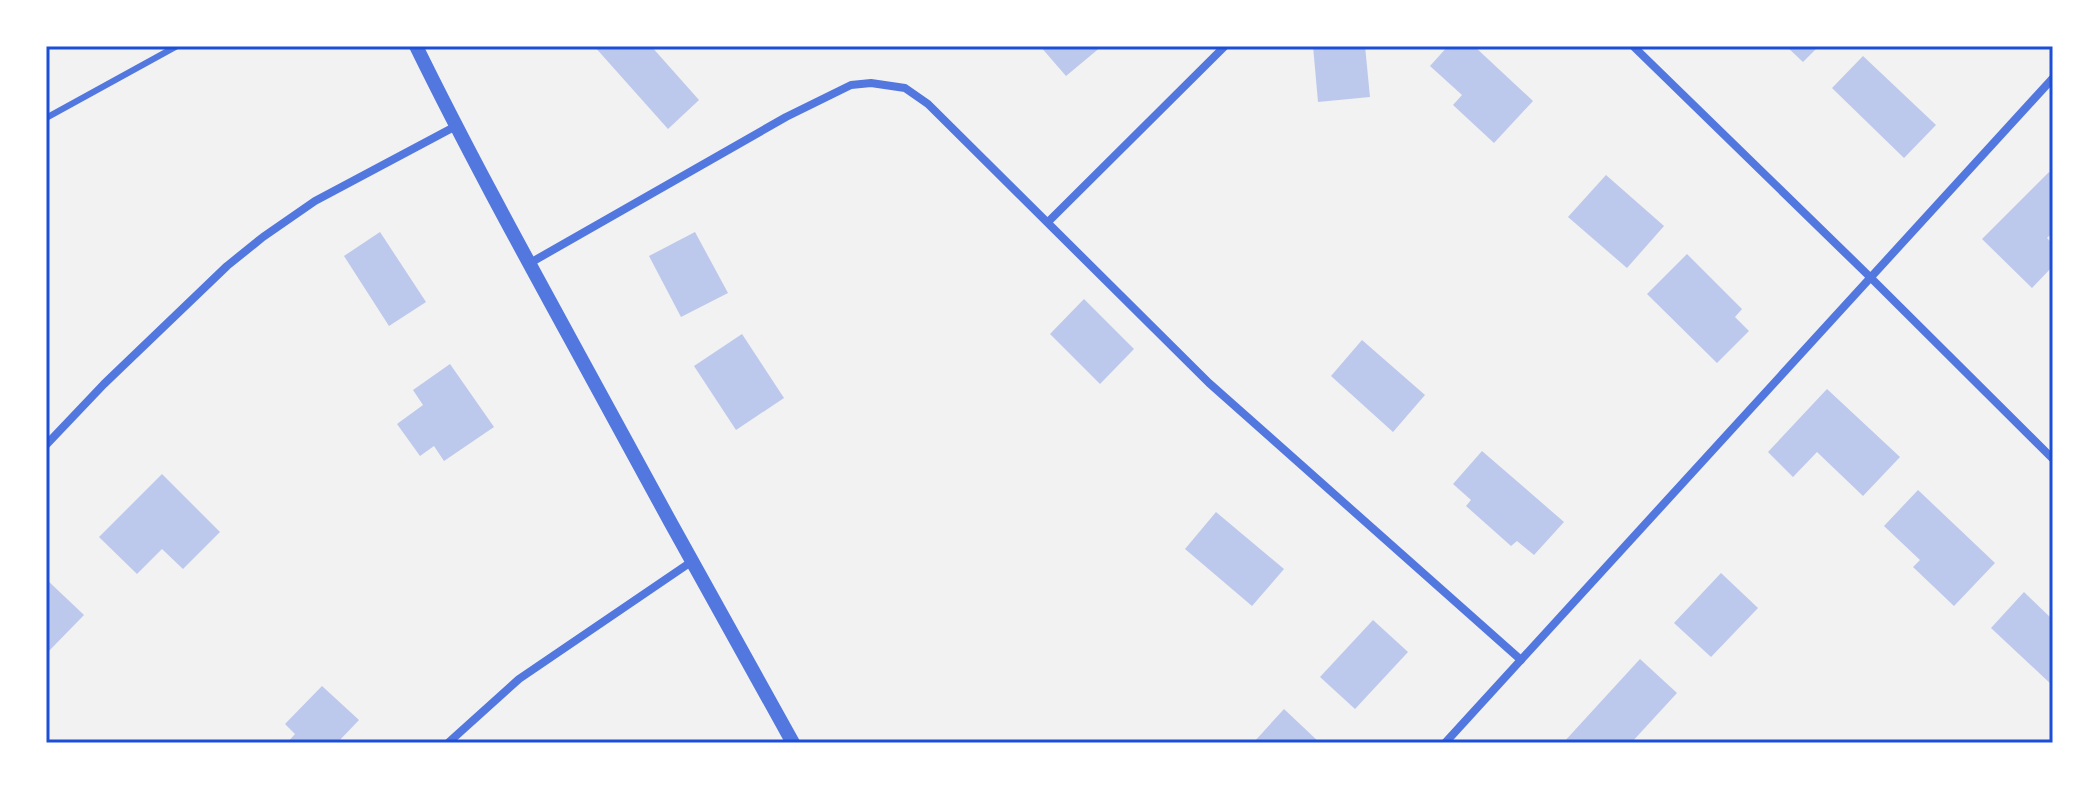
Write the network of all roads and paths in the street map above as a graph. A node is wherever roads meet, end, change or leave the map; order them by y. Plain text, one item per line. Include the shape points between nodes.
1 (177, 46) edge
2 (416, 46) edge
3 (1225, 46) edge
4 (1633, 46) edge
5 (2053, 78) edge
6 (46, 118) edge
7 (456, 126) junction
8 (1048, 222) junction
9 (530, 263) junction
10 (1870, 277) junction
11 (46, 445) edge
12 (2053, 459) edge
13 (691, 562) junction
14 (1521, 660) junction
15 (448, 743) edge
16 (793, 743) edge
17 (1445, 743) edge

1 - 6 lane
2 - 7 street
3 - 8 street
4 - 10 street
5 - 10 street
7 - 9 street
7 - 11 street via 315,201 263,237
8 - 9 street via 928,104 905,88 871,83 851,85 786,117
8 - 14 street via 1209,383
9 - 13 street
10 - 12 street
10 - 14 street
13 - 15 street via 519,679
13 - 16 street
14 - 17 street

